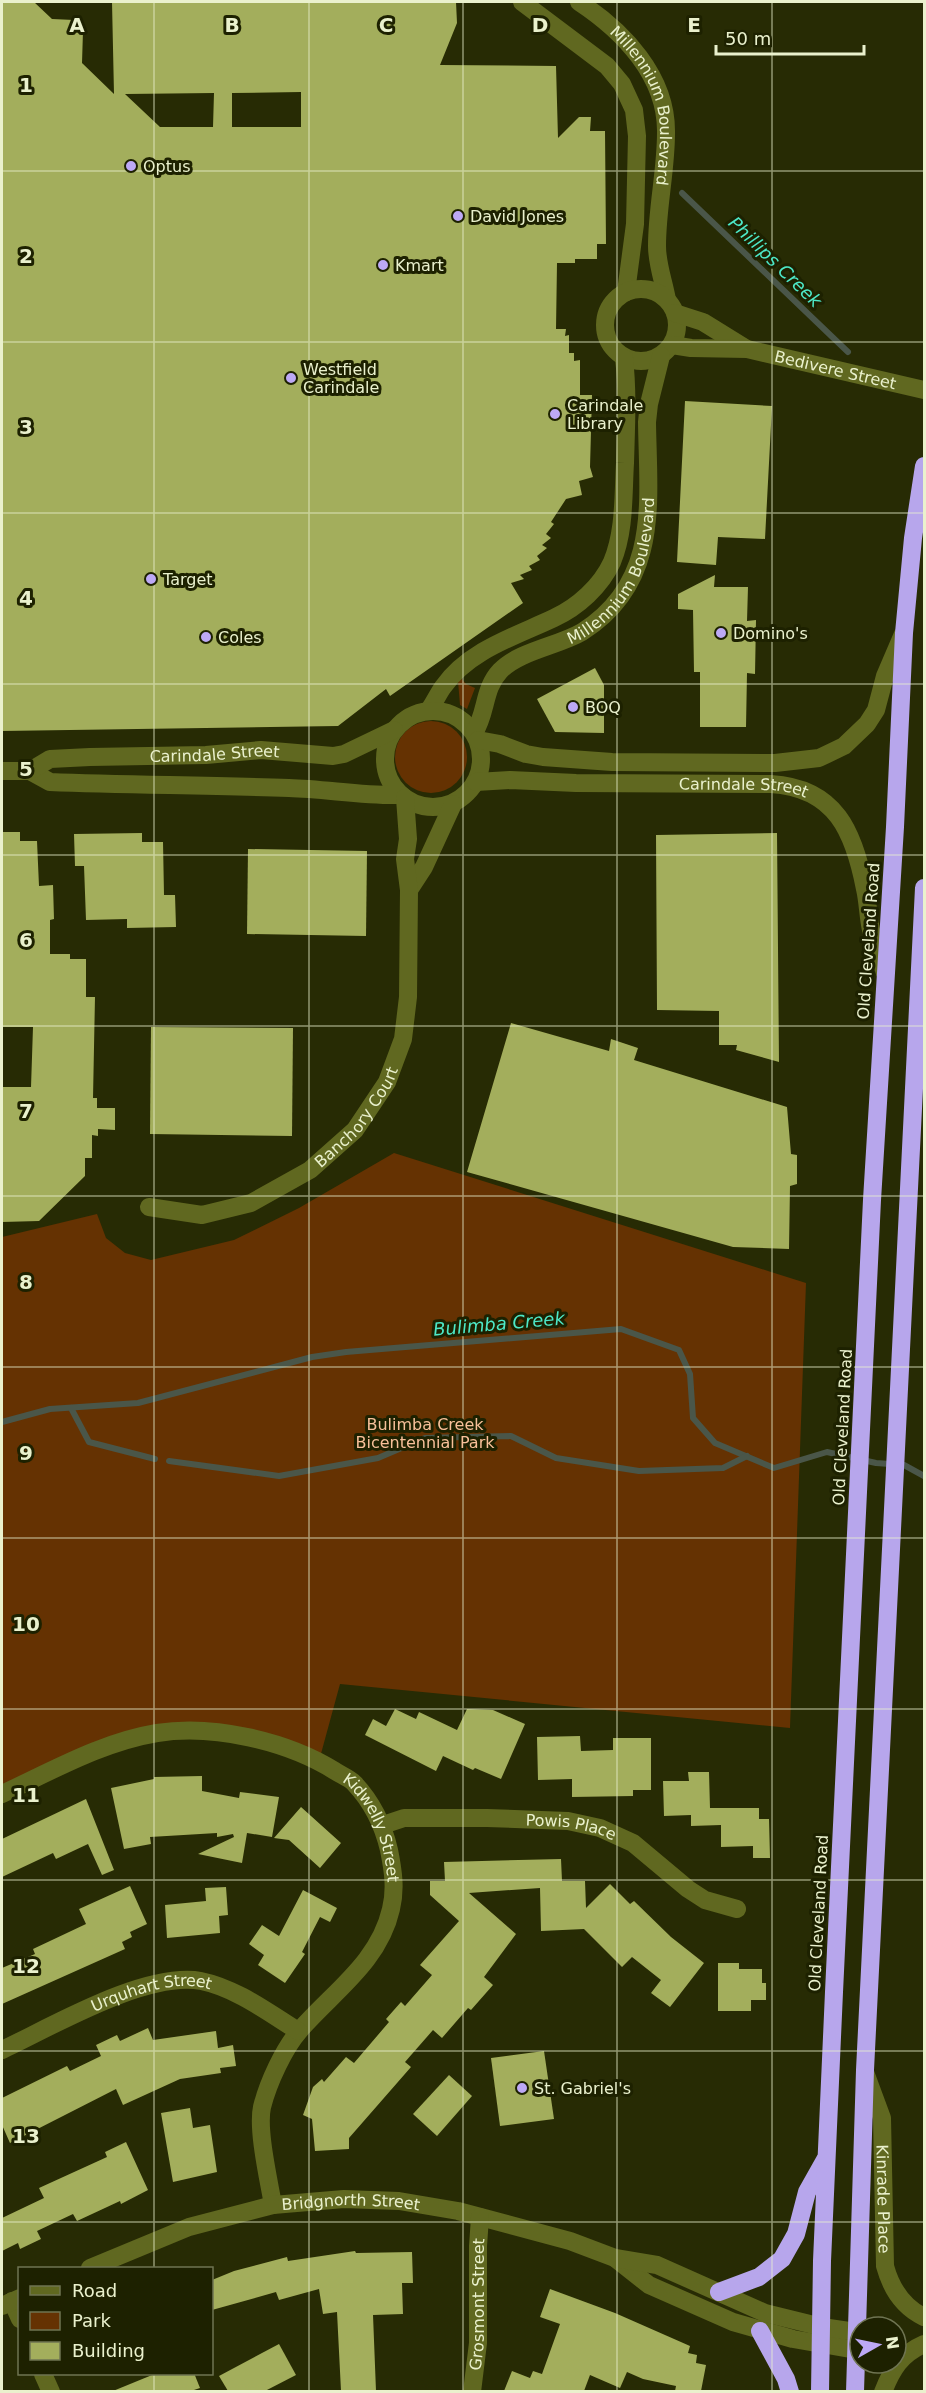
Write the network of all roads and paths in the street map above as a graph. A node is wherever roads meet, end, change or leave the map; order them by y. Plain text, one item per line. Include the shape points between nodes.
1 (522, 2) edge
2 (584, 5) edge
3 (627, 292) junction
4 (671, 307) junction
5 (747, 349) junction
6 (666, 350) junction
7 (624, 358) junction
8 (924, 390) edge
9 (924, 466) edge
10 (904, 633) junction
11 (429, 711) junction
12 (394, 730) junction
13 (476, 736) junction
14 (2, 771) edge
15 (30, 771) junction
16 (476, 782) junction
17 (402, 796) junction
18 (453, 804) junction
19 (924, 888) edge
20 (409, 890) junction
21 (885, 974) junction
22 (924, 977) edge
23 (918, 998) junction
24 (149, 1207) dead end
25 (2, 1794) edge
26 (383, 1825) junction
27 (737, 1909) dead end
28 (298, 2031) junction
29 (2, 2050) edge
30 (864, 2070) junction
31 (827, 2157) junction
32 (273, 2205) junction
33 (480, 2217) junction
34 (615, 2258) junction
35 (92, 2267) edge
36 (719, 2292) junction
37 (857, 2315) edge
38 (924, 2317) edge
39 (760, 2331) junction
40 (821, 2335) junction
41 (848, 2340) edge
42 (924, 2344) edge
43 (44, 2375) edge
44 (855, 2375) edge
45 (51, 2391) edge
46 (472, 2391) edge
47 (790, 2391) edge
48 (820, 2391) edge
49 (855, 2391) edge
50 (883, 2391) edge

1 - 3 street, Millennium Boulevard via 607,66 622,84 634,110 634,246
2 - 4 street, Millennium Boulevard via 614,28 641,58 660,95 667,130 657,248
3 - 4 street via 658,293
3 - 7 street via 610,306 605,329 608,340
4 - 5 street, Bedivere Street
4 - 6 street via 677,324
5 - 6 street, Bedivere Street
5 - 8 street, Bedivere Street
6 - 7 street via 643,362
6 - 13 street, Millennium Boulevard via 649,404 647,531 633,575 608,610 582,632 502,669 489,688
7 - 11 street, Millennium Boulevard via 628,388 624,490 620,531 611,564 602,580 570,610 492,646 458,670 443,686
9 - 10 highway, Old Cleveland Road
10 - 13 street, Carindale Street via 885,676 876,710 867,724 844,746 819,758 775,763 612,762 526,754
10 - 21 highway, Old Cleveland Road
11 - 12 street via 413,715
11 - 13 street via 455,715
12 - 15 street, Carindale Street via 333,756 261,750 90,757 50,759
12 - 17 street via 388,741 386,766 390,780
13 - 16 street via 482,754
14 - 15 street, Carindale Street
15 - 17 street, Carindale Street via 50,783 202,785
16 - 18 street
16 - 21 street, Carindale Street via 786,784 813,795 839,816 850,832
17 - 18 street via 428,807
17 - 20 street, Banchory Court
18 - 20 street
19 - 23 highway
20 - 24 street, Banchory Court via 408,996 403,1039 387,1082 355,1130 310,1170 251,1203 202,1215
21 - 31 highway, Old Cleveland Road
22 - 23 highway
23 - 30 highway
25 - 26 street, Kidwelly Street via 110,1744 158,1732 205,1731 246,1736 319,1761 353,1782
26 - 27 street, Powis Place via 404,1818 487,1818 568,1821 600,1828 633,1843 705,1900
26 - 28 street, Kidwelly Street via 394,1875 391,1908 378,1945 354,1976
28 - 29 street, Urquhart Street via 235,1993 201,1981 162,1981 119,1995
28 - 32 street, Kidwelly Street via 274,2073 262,2108 263,2148
30 - 37 highway
30 - 38 street, Kinrade Place via 882,2118 885,2266 899,2296
31 - 36 highway via 807,2192 796,2234 782,2259 759,2277
31 - 40 highway, Old Cleveland Road
32 - 33 street, Bridgnorth Street via 344,2199 399,2201
32 - 35 street, Bridgnorth Street via 189,2227
33 - 34 street, Bridgnorth Street via 570,2241
33 - 46 street, Grosmont Street via 478,2343
34 - 36 street, Bridgnorth Street via 657,2265
34 - 39 street, Bridgnorth Street via 649,2285
36 - 40 street, Bridgnorth Street
39 - 40 street, Bridgnorth Street
39 - 47 highway
40 - 41 street, Bridgnorth Street
40 - 48 highway, Old Cleveland Road
42 - 50 street via 897,2362
43 - 45 street
44 - 49 highway

